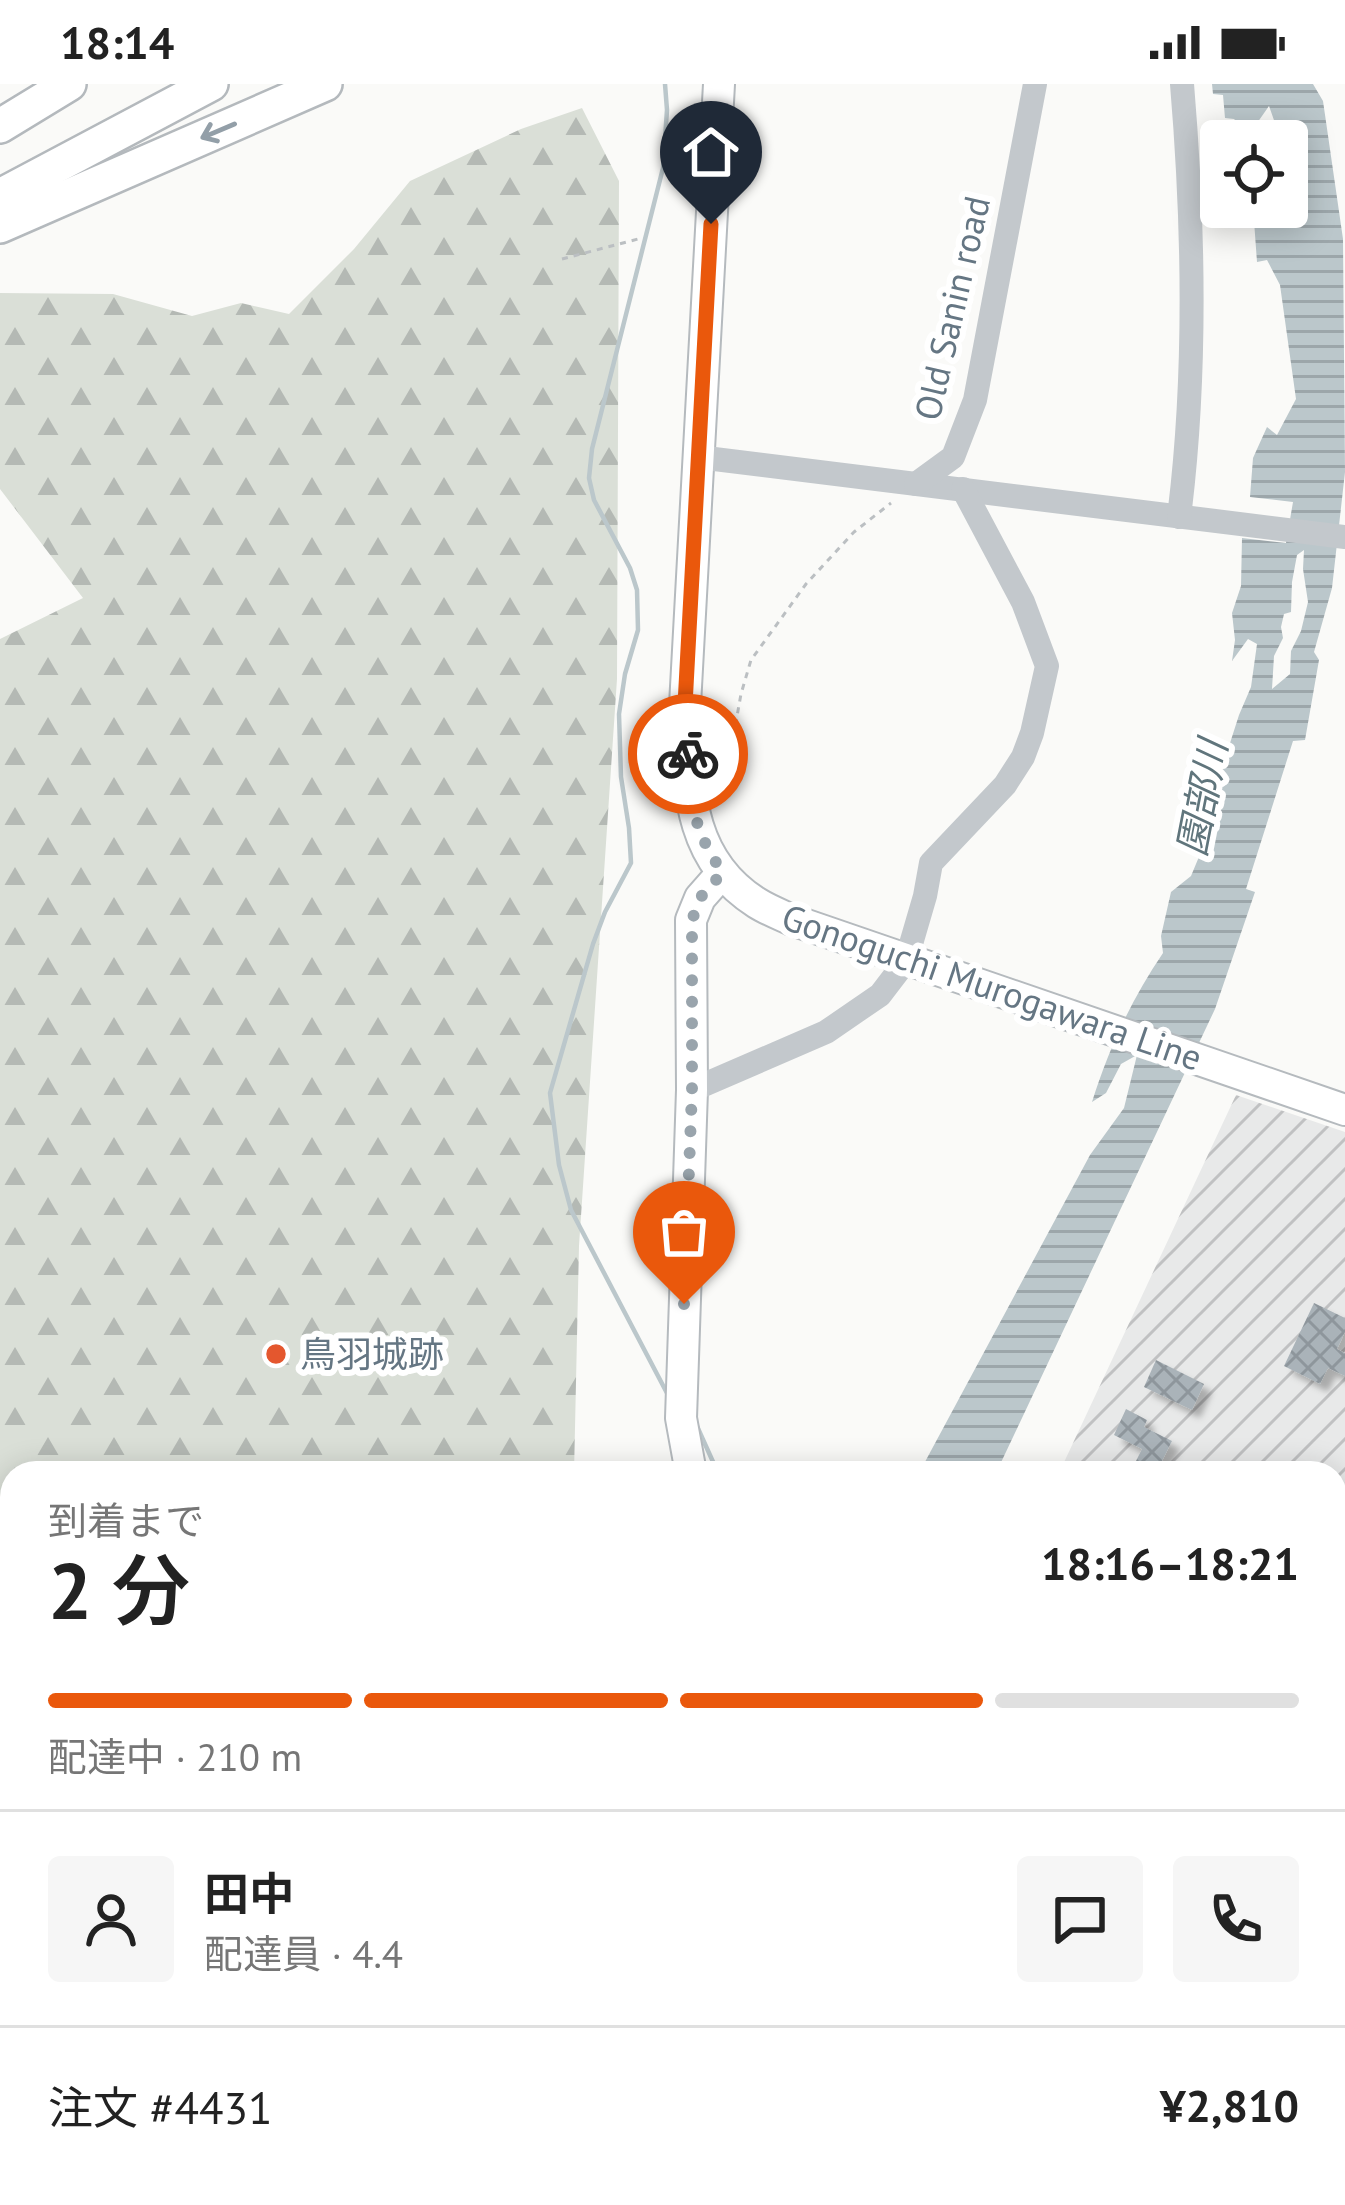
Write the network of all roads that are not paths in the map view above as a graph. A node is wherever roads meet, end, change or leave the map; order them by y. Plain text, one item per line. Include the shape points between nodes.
1 (69, 84) edge
2 (160, 84) edge
3 (212, 84) edge
4 (325, 84) edge
5 (719, 84) edge
6 (1035, 84) edge
7 (1182, 84) edge
8 (0, 126) edge
9 (0, 171) edge
10 (0, 196) edge
11 (0, 226) edge
12 (698, 457) junction
13 (916, 484) junction
14 (963, 489) junction
15 (1186, 518) junction
16 (1345, 537) edge
17 (722, 873) junction
18 (906, 961) junction
19 (692, 1090) junction
20 (1345, 1110) edge
21 (689, 1461) edge

1 - 8 highway
2 - 9 highway
3 - 10 highway
4 -> 11 highway
5 - 12 main road, Gonoguchi Murogawara Line
6 - 13 street, Old Sanin road via 975,400 953,457
7 - 15 street via 1191,276
12 - 13 street
12 - 17 main road, Gonoguchi Murogawara Line via 685,705 691,806
13 - 14 street
14 - 15 street
14 - 18 street via 1047,666 1023,757 931,863
15 - 16 street
17 - 18 main road, Gonoguchi Murogawara Line via 756,903
17 - 19 main road via 692,920
18 - 19 street via 880,995 826,1032
18 - 20 main road, Gonoguchi Murogawara Line
19 - 21 main road via 681,1404

